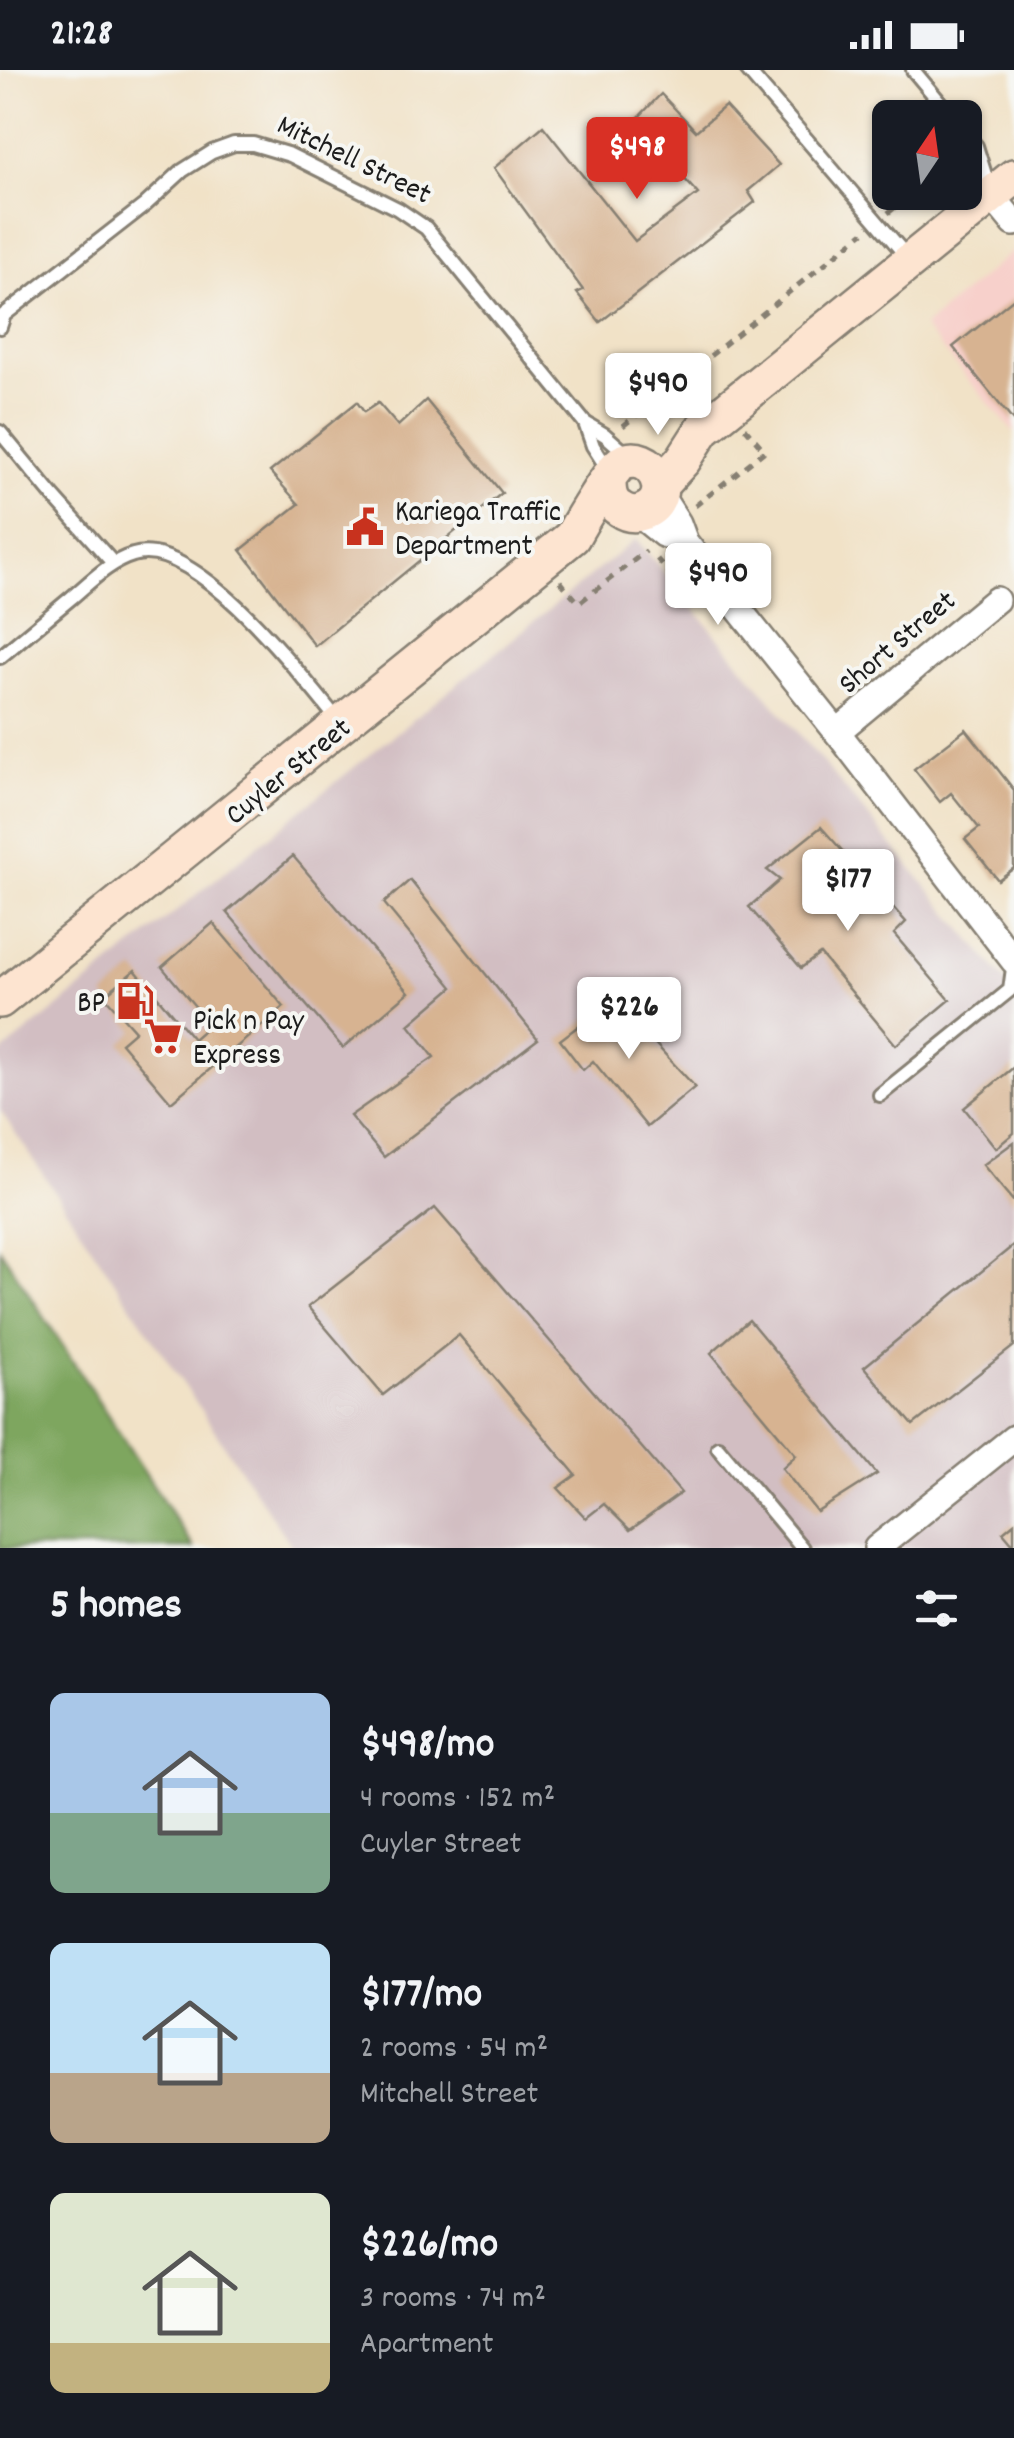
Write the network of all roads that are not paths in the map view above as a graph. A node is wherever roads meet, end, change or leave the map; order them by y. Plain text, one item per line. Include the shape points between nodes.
1 (748, 70) edge
2 (914, 70) edge
3 (938, 100) edge
4 (982, 155) edge
5 (1003, 186) edge
6 (1014, 223) edge
7 (911, 261) junction
8 (0, 327) edge
9 (585, 423) junction
10 (0, 432) edge
11 (638, 482) junction
12 (113, 563) junction
13 (996, 600) dead end
14 (0, 657) edge
15 (342, 725) junction
16 (837, 732) junction
17 (1014, 961) edge
18 (0, 1000) edge
19 (880, 1095) dead end
20 (1014, 1438) edge
21 (718, 1447) dead end
22 (802, 1548) edge
23 (877, 1548) edge

1 - 7 lane
2 - 3 lane
4 - 5 lane
5 - 6 street
5 - 7 main road, Cuyler Street
7 - 11 main road, Cuyler Street via 703,429 666,444
8 - 9 lane, Mitchell Street via 4,315 198,159 243,143 290,155 418,221
9 - 11 lane, Mitchell Street via 605,435
9 - 11 lane, Mitchell Street via 594,446
10 - 12 lane
11 - 15 main road, Cuyler Street via 599,527 572,537
11 - 16 street, Mitchell Street via 664,534 691,550
12 - 14 lane
12 - 15 lane via 138,553 198,572 285,656
13 - 16 street, Short Street
15 - 18 main road, Cuyler Street
16 - 17 street, Mitchell Street
17 - 19 lane via 1010,990
20 - 23 street
21 - 22 lane

